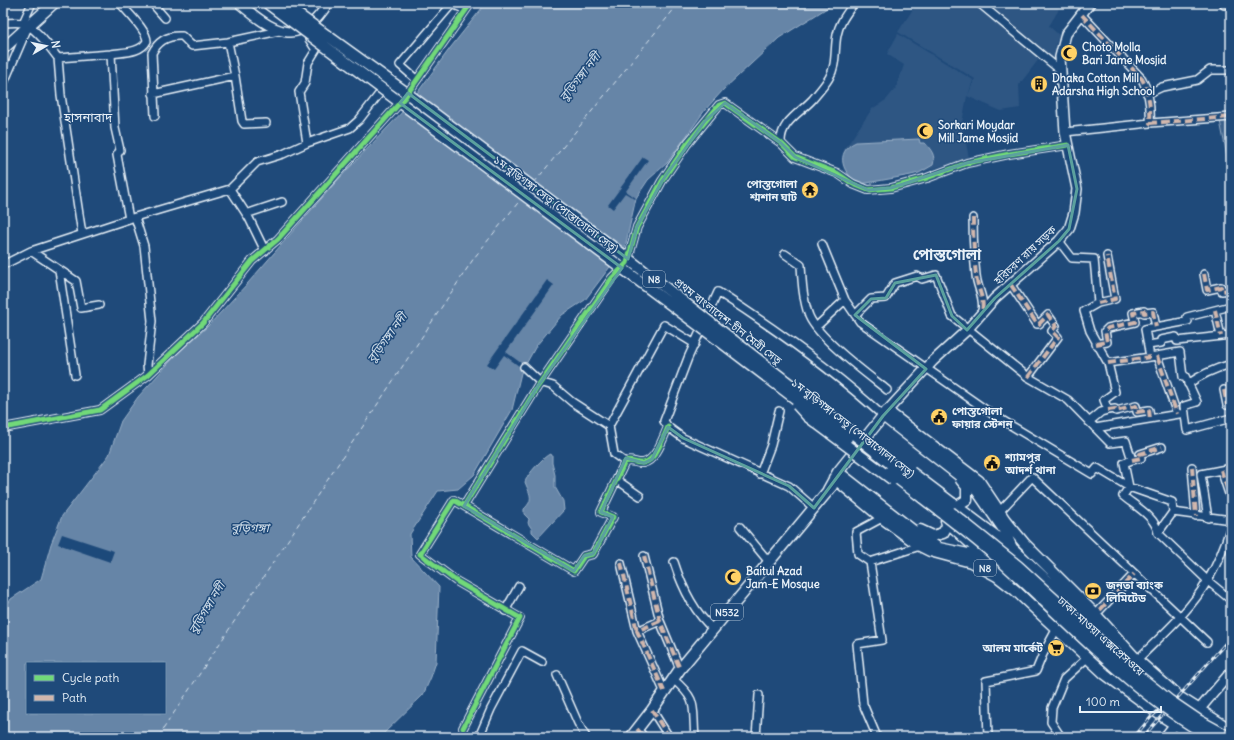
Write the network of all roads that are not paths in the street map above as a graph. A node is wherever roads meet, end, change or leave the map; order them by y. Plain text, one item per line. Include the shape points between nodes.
1 (32, 3) edge
2 (54, 3) edge
3 (120, 3) edge
4 (152, 3) edge
5 (239, 3) edge
6 (266, 3) edge
7 (282, 3) edge
8 (328, 3) edge
9 (451, 3) edge
10 (471, 3) edge
11 (854, 3) edge
12 (980, 3) edge
13 (1090, 3) edge
14 (466, 10) junction
15 (1082, 15) junction
16 (165, 18) dead end
17 (3, 23) edge
18 (25, 25) junction
19 (308, 27) junction
20 (279, 32) junction
21 (228, 42) junction
22 (3, 49) edge
23 (111, 54) junction
24 (58, 58) junction
25 (1060, 70) junction
26 (1231, 70) edge
27 (235, 76) junction
28 (417, 80) junction
29 (3, 85) edge
30 (383, 89) junction
31 (153, 94) junction
32 (1147, 94) junction
33 (405, 97) junction
34 (155, 116) dead end
35 (1231, 117) edge
36 (266, 123) dead end
37 (1150, 123) junction
38 (1065, 132) junction
39 (306, 143) junction
40 (780, 143) junction
41 (1068, 145) junction
42 (230, 189) junction
43 (282, 202) dead end
44 (246, 214) junction
45 (132, 218) junction
46 (973, 218) dead end
47 (82, 234) junction
48 (1060, 241) junction
49 (822, 244) dead end
50 (31, 251) junction
51 (265, 251) junction
52 (785, 254) dead end
53 (1107, 256) dead end
54 (3, 265) edge
55 (59, 270) junction
56 (1204, 274) dead end
57 (1011, 285) junction
58 (1231, 293) edge
59 (845, 300) junction
60 (1098, 303) junction
61 (98, 305) dead end
62 (1231, 306) edge
63 (1215, 310) junction
64 (982, 311) junction
65 (855, 315) junction
66 (816, 327) junction
67 (1156, 327) junction
68 (967, 330) junction
69 (1231, 335) edge
70 (1221, 336) junction
71 (695, 344) junction
72 (1096, 344) junction
73 (1148, 345) junction
74 (1153, 356) junction
75 (1108, 362) junction
76 (1231, 364) edge
77 (524, 367) dead end
78 (926, 369) junction
79 (75, 375) dead end
80 (148, 375) junction
81 (1028, 377) junction
82 (540, 382) junction
83 (1188, 384) junction
84 (787, 387) junction
85 (887, 390) dead end
86 (1224, 390) dead end
87 (1228, 401) edge
88 (1108, 410) junction
89 (779, 411) dead end
90 (1185, 413) junction
91 (1177, 414) junction
92 (885, 417) junction
93 (1231, 418) edge
94 (1150, 419) junction
95 (1089, 422) junction
96 (608, 426) junction
97 (668, 427) junction
98 (3, 428) edge
99 (1095, 428) junction
100 (1162, 447) dead end
101 (1132, 460) junction
102 (625, 462) junction
103 (1192, 467) dead end
104 (1231, 468) edge
105 (1221, 470) junction
106 (760, 474) junction
107 (840, 474) junction
108 (617, 480) junction
109 (1129, 487) junction
110 (640, 496) dead end
111 (1231, 500) edge
112 (464, 506) junction
113 (814, 508) junction
114 (999, 512) junction
115 (1173, 512) junction
116 (949, 513) junction
117 (1196, 516) junction
118 (882, 518) junction
119 (1208, 518) junction
120 (1231, 520) edge
121 (1231, 526) edge
122 (740, 527) dead end
123 (1158, 533) junction
124 (920, 546) junction
125 (1013, 549) junction
126 (644, 556) dead end
127 (988, 558) junction
128 (999, 559) junction
129 (674, 562) dead end
130 (769, 562) junction
131 (870, 562) junction
132 (621, 564) dead end
133 (1018, 566) junction
134 (1134, 574) junction
135 (1208, 581) junction
136 (519, 586) dead end
137 (1229, 595) edge
138 (505, 610) junction
139 (1100, 610) dead end
140 (1180, 618) junction
141 (660, 621) junction
142 (713, 629) junction
143 (1056, 630) junction
144 (637, 631) junction
145 (1208, 642) dead end
146 (1087, 658) junction
147 (1134, 658) junction
148 (542, 662) dead end
149 (680, 669) junction
150 (1231, 672) edge
151 (557, 675) dead end
152 (673, 679) junction
153 (1120, 684) junction
154 (664, 691) junction
155 (759, 695) dead end
156 (652, 710) junction
157 (1198, 711) junction
158 (1175, 724) junction
159 (463, 728) dead end
160 (1231, 730) edge
161 (637, 734) edge
162 (479, 737) edge
163 (586, 737) edge
164 (669, 737) edge
165 (695, 737) edge
166 (756, 737) edge
167 (878, 737) edge
168 (988, 737) edge
169 (1061, 737) edge
170 (1165, 737) edge
171 (1195, 737) edge
172 (1201, 737) edge
173 (1211, 737) edge
174 (1229, 737) edge

1 - 18 street
2 - 18 highway
3 - 23 street via 143,30 147,41 141,48
4 - 16 street
5 - 20 main road
6 - 30 highway, ১ম বুড়িগঙ্গা সেতু (পোস্তাগোলা সেতু) / N8, bridge
7 - 84 highway, প্রথম বাংলাদেশ-চীন মৈত্রী সেতু / N8, bridge via 618,251
8 - 19 main road
9 - 14 street
9 - 28 street via 400,65
10 - 14 street
11 - 40 street via 844,15 837,35 836,60 830,76 812,100 787,123 780,136
12 - 25 street
13 - 15 main road, হরিচরণ রায় সড়ক
14 - 28 street
15 - 25 main road, হরিচরণ রায় সড়ক via 1066,34 1062,45
15 - 32 street via 1142,79 1148,89
17 - 18 street
18 - 22 highway
18 - 24 street via 40,36
18 - 29 street
19 - 20 main road
19 - 33 street
19 - 39 street via 309,39 316,50 308,63 305,83 300,92
20 - 21 street
21 - 27 street
21 - 31 street via 192,46 182,36 164,39 156,45 152,53
23 - 24 street
23 - 45 street via 115,128 120,150 117,155
24 - 47 street via 61,95
25 - 38 main road, হরিচরণ রায় সড়ক
26 - 32 street via 1210,70 1197,80 1162,87
27 - 31 street
27 - 36 street via 242,122
28 - 33 street
30 - 39 street via 350,128
30 - 84 highway, ১ম বুড়িগঙ্গা সেতু (পোস্তাগোলা সেতু) / N8, bridge
31 - 34 street
32 - 37 street via 1151,110
33 - 51 street
35 - 37 street
37 - 38 street
38 - 41 main road, হরিচরণ রায় সড়ক
39 - 42 street via 257,162
40 - 41 street via 795,157 837,173 852,184 868,190 891,188 981,160
40 - 82 street via 725,103 719,105 687,144 662,181 637,227 627,263 612,278
41 - 48 main road, হরিচরণ রায় সড়ক via 1077,190 1068,229
42 - 44 street
42 - 45 street
43 - 44 street
44 - 51 street
45 - 47 street
45 - 80 street via 144,246 152,321
46 - 64 street via 976,274 978,288 984,301
47 - 50 street
48 - 57 main road, হরিচরণ রায় সড়ক
48 - 60 street via 1072,258 1094,259
49 - 59 street
50 - 54 street
50 - 55 street
51 - 80 street via 252,261 203,323
52 - 66 street via 802,265 806,304
53 - 60 street via 1115,299
55 - 61 street via 76,281 81,308
55 - 79 street
56 - 58 street via 1207,290 1221,287 1222,291 1230,290
57 - 64 main road, হরিচরণ রায় সড়ক
57 - 81 street via 1037,324 1048,315 1056,326 1052,331 1058,337
59 - 65 street
59 - 66 street
60 - 72 street via 1084,311
62 - 63 street
63 - 67 street via 1187,317 1188,320
63 - 70 street
64 - 68 main road, হরিচরণ রায় সড়ক
65 - 68 street via 871,299 886,298 895,283 917,276 922,279 936,275 952,316
65 - 78 street via 860,322
66 - 85 street via 852,363
67 - 72 street via 1153,312 1133,313 1135,322 1108,328 1105,331 1106,342
67 - 73 street via 1145,329
68 - 78 main road, হরিচরণ রায় সড়ক
68 - 81 street
69 - 70 street
70 - 73 street via 1177,341 1176,337
71 - 92 street via 718,292 808,352
71 - 96 street via 664,325
71 - 97 street via 664,421
72 - 75 street
73 - 74 street
74 - 75 street
74 - 83 street via 1180,352 1183,377 1185,376
74 - 91 street
75 - 88 street via 1114,392 1104,400
76 - 83 street
77 - 82 street
78 - 92 main road, হরিচরণ রায় সড়ক
78 - 109 street via 992,414 1092,474 1097,468
80 - 98 street via 100,410
81 - 95 street via 1068,400
82 - 96 street via 553,386
82 - 112 street
83 - 90 street via 1197,402 1184,406
84 - 116 highway, ১ম বুড়িগঙ্গা সেতু (পোস্তাগোলা সেতু) / N8, bridge
84 - 116 highway, bridge via 820,401
86 - 87 street
88 - 94 street via 1115,408 1116,411 1136,406 1137,412 1149,410
88 - 95 street via 1100,412
89 - 106 street via 772,446
90 - 91 street
90 - 93 street via 1187,430
91 - 94 street
92 - 107 highway, N532
92 - 114 highway via 979,481
92 - 116 highway via 964,482 968,491 967,500
92 - 125 highway via 975,488 1004,530
94 - 99 street
95 - 99 street
96 - 102 street via 614,454
97 - 102 street via 652,459 644,463 630,460
97 - 106 street via 683,438
99 - 101 street via 1110,442 1126,441
100 - 101 street via 1140,454 1141,458
101 - 109 street via 1124,463
102 - 108 street
103 - 117 street
104 - 105 street
105 - 111 street
105 - 119 street via 1201,474
106 - 113 street via 789,486
107 - 113 highway, N532
107 - 116 highway via 925,534 933,536 945,531
107 - 118 highway, N8
107 - 127 highway via 939,548
108 - 110 street
108 - 112 street via 601,512 613,517 593,554 584,556 574,571
109 - 115 street via 1172,502
109 - 123 street via 1123,496 1157,525
112 - 138 street via 454,500 420,554 456,581
113 - 130 highway, N532
114 - 134 street via 1032,477
114 - 147 highway via 1024,543 1094,613
115 - 117 street
115 - 123 street
116 - 125 highway
116 - 127 highway
116 - 128 highway, ১ম বুড়িগঙ্গা সেতু (পোস্তাগোলা সেতু) / N8, bridge
116 - 133 highway, N8, bridge
117 - 119 street
118 - 124 highway, N8
118 - 131 street via 856,532 858,554
119 - 120 street
121 - 135 street
122 - 130 street
123 - 135 street
124 - 131 street
124 - 143 highway, N8 via 988,570 1015,590
125 - 133 highway
125 - 147 highway via 1087,620
126 - 141 street
127 - 128 highway
127 - 153 highway
128 - 173 highway, ঢাকা-মাওয়া এক্সপ্রেসওয়ে / N8, bridge via 1130,680 1172,714
129 - 142 street via 679,580 691,602
130 - 142 highway, N532
131 - 167 street via 882,640 857,644 863,704
132 - 144 street
133 - 174 highway, ঢাকা-মাওয়া এক্সপ্রেসওয়ে / N8, bridge via 1134,673 1192,716
134 - 139 street
134 - 140 street
135 - 137 street
135 - 140 street
136 - 138 street
138 - 159 street via 520,618
140 - 145 street
140 - 147 street
141 - 144 street
141 - 149 street
142 - 149 highway, N532
143 - 146 highway, N8
143 - 168 street via 1036,671 986,681
144 - 154 street
146 - 153 highway, N8
146 - 169 street via 1064,680 1052,708 1051,722
147 - 157 highway
148 - 162 street via 522,651
149 - 152 highway, N532
150 - 157 main road
151 - 163 street
152 - 154 highway, N532
152 - 165 street via 691,696
153 - 158 highway, N8
154 - 156 highway, N532
155 - 166 street
156 - 161 highway, N532
156 - 164 street
157 - 158 main road
157 - 160 highway
157 - 172 street
158 - 170 main road
158 - 171 highway, N8

